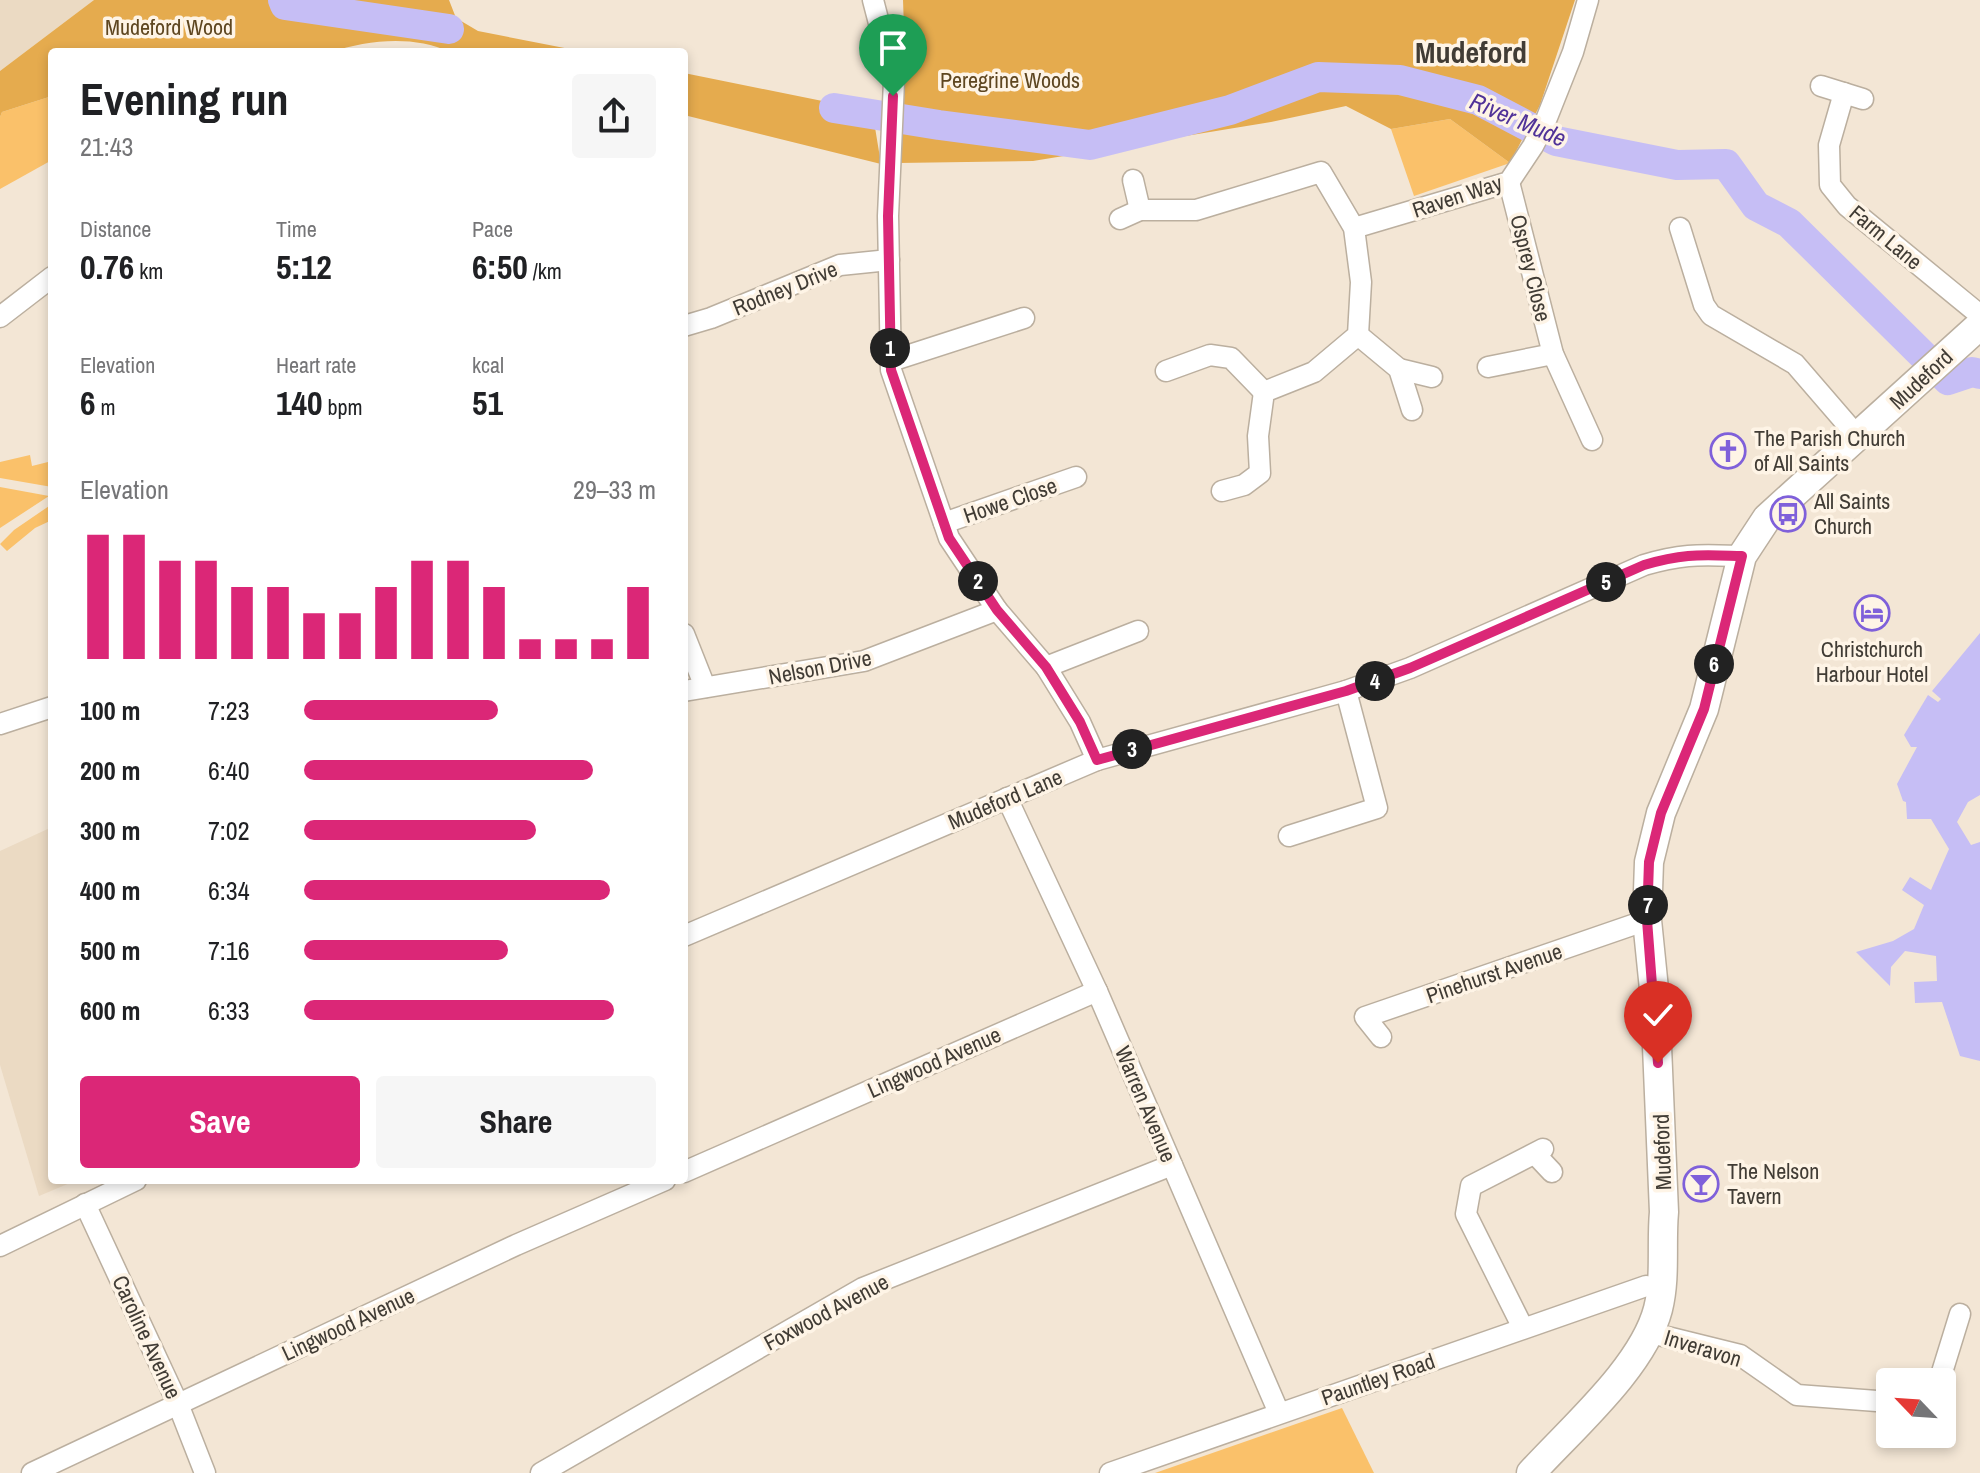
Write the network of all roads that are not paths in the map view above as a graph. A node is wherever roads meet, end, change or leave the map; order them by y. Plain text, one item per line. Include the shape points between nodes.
1 (873, 0) edge
2 (1588, 0) edge
3 (1821, 86) dead end
4 (1133, 180) dead end
5 (1509, 182) junction
6 (1140, 210) junction
7 (1120, 219) dead end
8 (1354, 228) junction
9 (1680, 228) dead end
10 (889, 260) junction
11 (48, 280) edge
12 (1980, 315) edge
13 (0, 317) edge
14 (1024, 318) dead end
15 (688, 325) edge
16 (1980, 325) edge
17 (1358, 335) junction
18 (1553, 354) junction
19 (891, 361) junction
20 (1488, 367) dead end
21 (1399, 369) junction
22 (1166, 371) dead end
23 (1432, 377) dead end
24 (1264, 392) junction
25 (1412, 410) dead end
26 (1858, 437) junction
27 (1592, 440) dead end
28 (1076, 477) dead end
29 (1222, 491) dead end
30 (944, 523) junction
31 (1742, 556) junction
32 (997, 610) junction
33 (1138, 631) dead end
34 (688, 644) edge
35 (1046, 667) junction
36 (705, 687) junction
37 (688, 690) edge
38 (1346, 691) junction
39 (48, 708) edge
40 (0, 724) edge
41 (1097, 760) junction
42 (1007, 798) junction
43 (1289, 836) dead end
44 (1647, 920) junction
45 (688, 934) edge
46 (1097, 991) junction
47 (1381, 1037) dead end
48 (1172, 1165) junction
49 (688, 1170) edge
50 (1552, 1172) dead end
51 (128, 1184) edge
52 (656, 1184) edge
53 (85, 1204) junction
54 (0, 1246) edge
55 (1646, 1286) dead end
56 (1960, 1314) dead end
57 (1523, 1328) junction
58 (1651, 1333) junction
59 (1943, 1368) edge
60 (1876, 1401) edge
61 (178, 1404) junction
62 (1279, 1413) junction
63 (32, 1473) edge
64 (205, 1473) edge
65 (541, 1473) edge
66 (1110, 1473) edge
67 (1531, 1473) edge

1 - 10 street via 894,81
2 - 5 street, Raven Way via 1539,134
3 - 12 street, Farm Lane via 1854,96 1829,145 1830,185 1847,206
4 - 6 street
5 - 8 street, Raven Way
5 - 18 street, Osprey Close
6 - 7 street
6 - 8 street via 1196,210 1321,172
8 - 17 street via 1361,282
9 - 26 street via 1711,315 1795,364
10 - 15 street, Rodney Drive via 840,265
10 - 19 street
11 - 13 street
14 - 19 street
16 - 26 street, Mudeford
17 - 21 street
17 - 24 street via 1314,372
18 - 20 street
18 - 27 street, Osprey Close
19 - 30 street
21 - 23 street
21 - 25 street
22 - 24 street via 1210,355 1231,358
24 - 29 street via 1260,473
26 - 31 street, Mudeford via 1767,518
28 - 30 street, Howe Close
30 - 32 street
31 - 38 street, Mudeford Lane via 1693,553 1644,565
31 - 44 street, Mudeford via 1704,709 1661,813 1649,862
32 - 35 street
32 - 36 street, Nelson Drive via 864,661
33 - 35 street
34 - 36 street
35 - 41 street
36 - 37 street, Nelson Drive
38 - 41 street, Mudeford Lane
38 - 43 street via 1377,808
39 - 40 street
41 - 42 street, Mudeford Lane
42 - 45 street, Mudeford Lane
42 - 46 street, Warren Avenue
44 - 47 street, Pinehurst Avenue via 1365,1017
44 - 58 street, Mudeford via 1664,1212 1663,1280
46 - 48 street, Warren Avenue
46 - 49 street, Lingwood Avenue
48 - 62 street, Warren Avenue
48 - 65 street, Foxwood Avenue via 863,1288
50 - 57 street via 1539,1152 1471,1186 1466,1214
51 - 53 street
52 - 61 street, Lingwood Avenue
53 - 54 street
53 - 61 street, Caroline Avenue
55 - 57 street, Pauntley Road
56 - 59 street
57 - 62 street, Pauntley Road
58 - 60 street, Inveravon via 1740,1355 1797,1395
58 - 67 street, Mudeford via 1636,1359
61 - 63 street, Lingwood Avenue
61 - 64 street, Caroline Avenue
62 - 66 street, Pauntley Road

